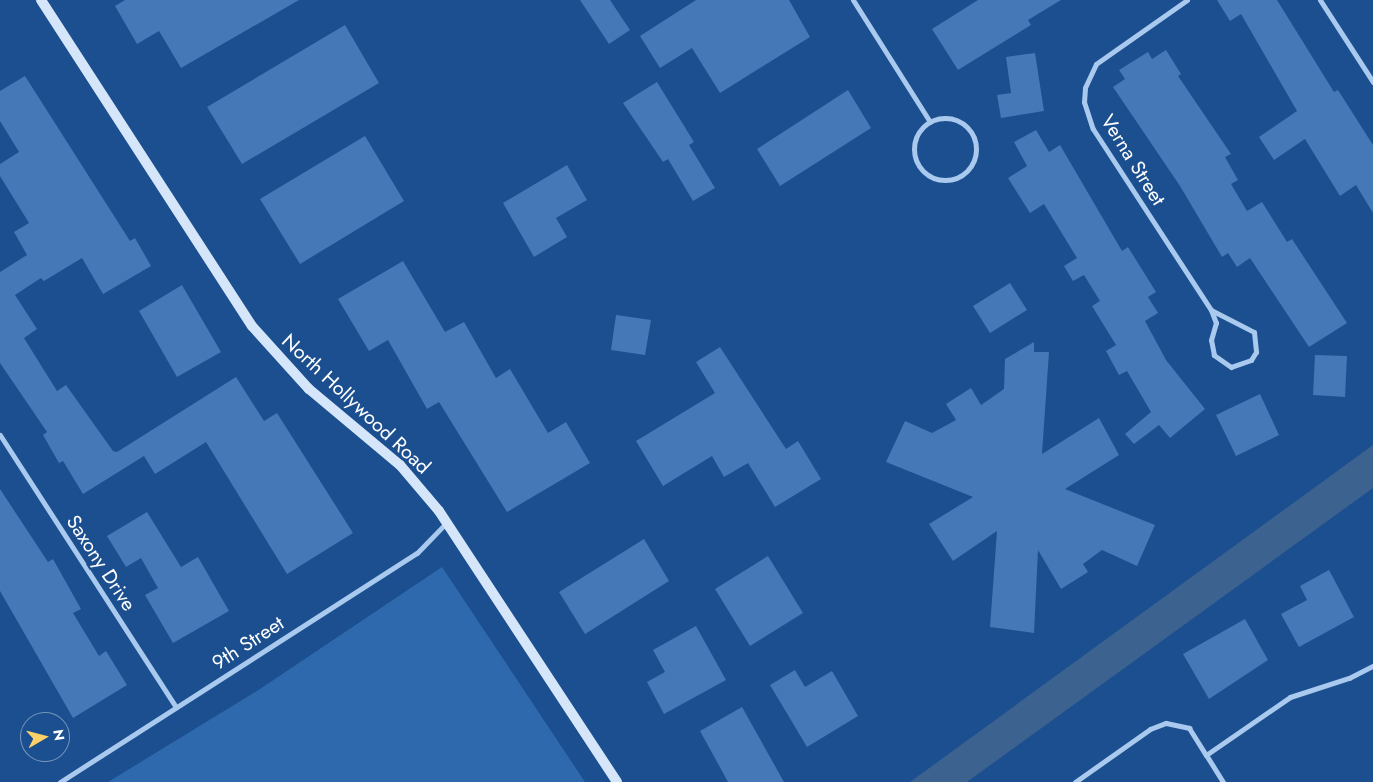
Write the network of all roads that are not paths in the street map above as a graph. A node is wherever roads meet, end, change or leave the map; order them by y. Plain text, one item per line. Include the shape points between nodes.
1 (41, 0) edge
2 (853, 0) edge
3 (1187, 0) edge
4 (1320, 0) edge
5 (1373, 82) edge
6 (930, 122) junction
7 (1212, 310) junction
8 (0, 435) edge
9 (446, 522) junction
10 (1373, 666) edge
11 (176, 708) junction
12 (1206, 755) junction
13 (60, 782) edge
14 (618, 782) edge
15 (1075, 782) edge
16 (1223, 782) edge

1 - 9 main road, North Hollywood Road via 252,326 309,389 400,466
2 - 6 street
3 - 7 street, Verna Street via 1096,64 1085,88 1084,102 1093,129
4 - 5 street
6 - 6 street via 914,142 919,165 939,179 961,176 969,169 976,151 967,127 947,119
7 - 7 street, Verna Street via 1216,324 1211,340 1214,355 1231,367 1251,360 1257,346 1254,332
8 - 11 street, Saxony Drive
9 - 11 street, 9th Street via 417,553
9 - 14 main road, North Hollywood Road
10 - 12 street via 1349,678 1290,697
11 - 13 street, 9th Street
12 - 15 street via 1189,728 1166,723 1150,729
12 - 16 street

